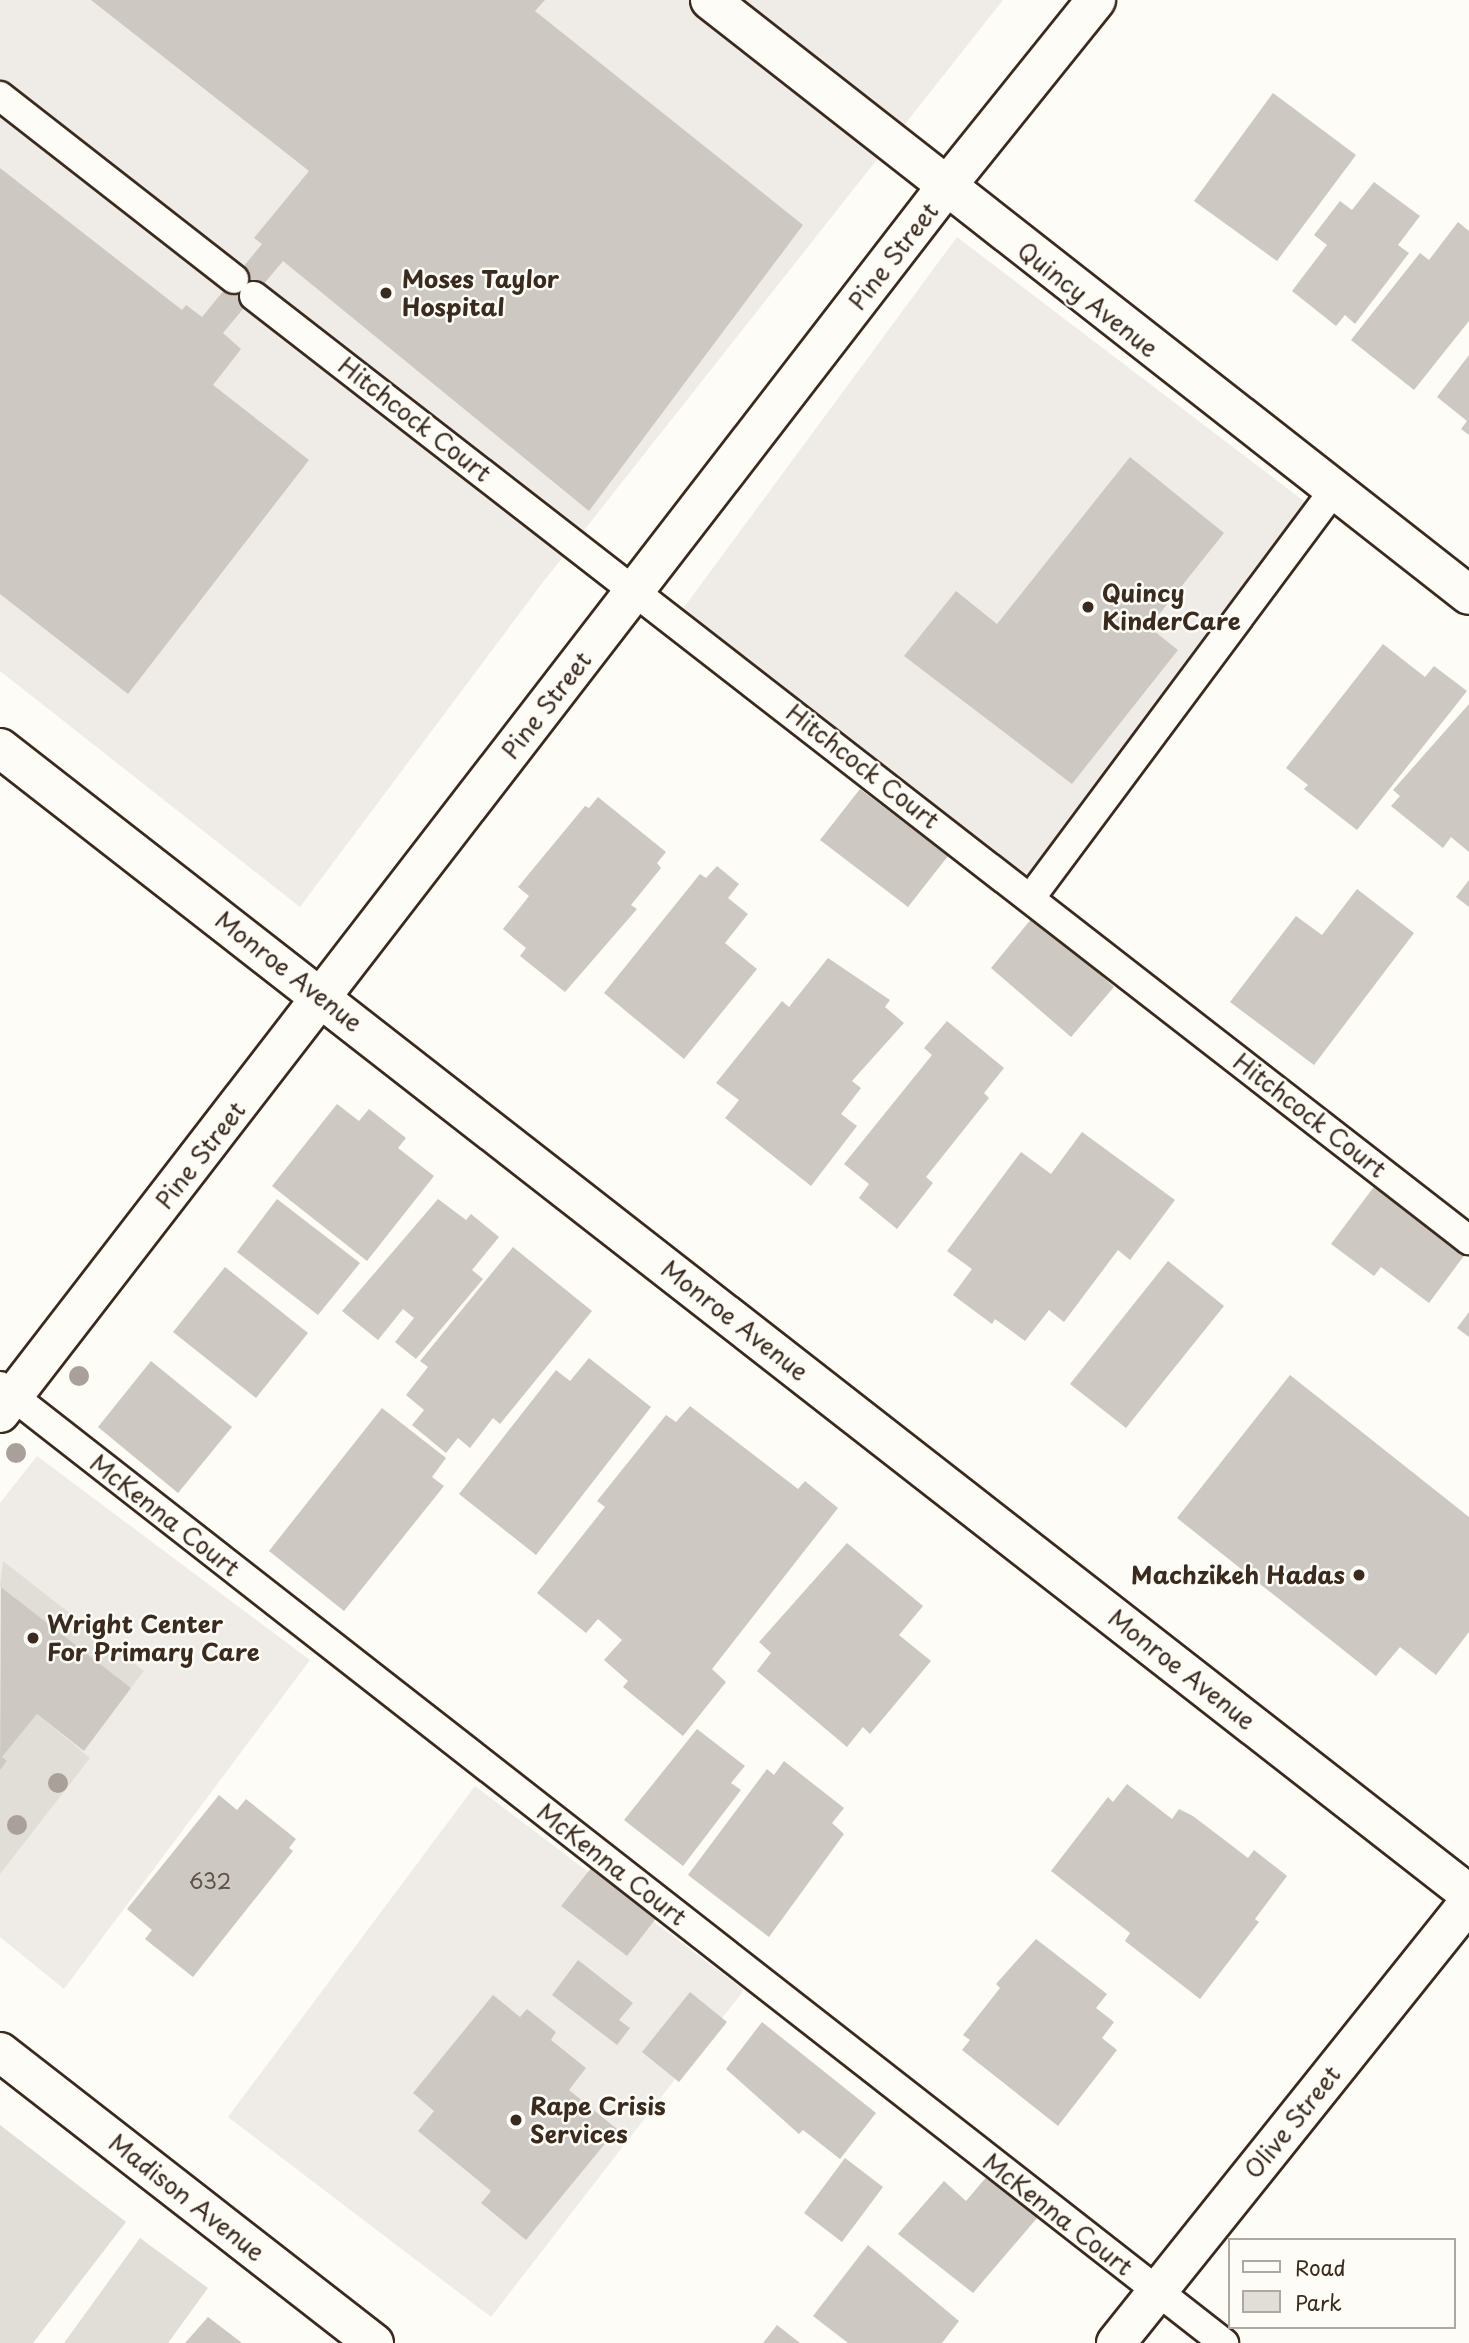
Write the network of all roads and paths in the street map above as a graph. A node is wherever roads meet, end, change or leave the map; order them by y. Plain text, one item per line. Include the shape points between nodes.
1 (710, 0) edge
2 (1096, 0) edge
3 (0, 96) edge
4 (945, 188) junction
5 (1334, 490) junction
6 (636, 589) junction
7 (1469, 595) edge
8 (0, 748) edge
9 (1032, 896) junction
10 (322, 997) junction
11 (1469, 1240) edge
12 (4, 1399) edge
13 (1469, 1894) edge
14 (1469, 1902) edge
15 (0, 2052) edge
16 (1157, 2291) junction
17 (374, 2343) edge
18 (1116, 2343) edge
19 (1224, 2343) edge

1 - 4 street, Quincy Avenue
2 - 4 street, Pine Street
3 - 6 lane, Hitchcock Court
4 - 5 street, Quincy Avenue
4 - 6 street, Pine Street
5 - 7 street, Quincy Avenue
5 - 9 lane
6 - 9 lane, Hitchcock Court
6 - 10 street, Pine Street
8 - 10 street, Monroe Avenue
9 - 11 lane, Hitchcock Court
10 - 12 street, Pine Street
10 - 13 street, Monroe Avenue
12 - 16 lane, McKenna Court
14 - 16 street, Olive Street
15 - 17 street, Madison Avenue
16 - 18 street, Olive Street
16 - 19 lane, McKenna Court

